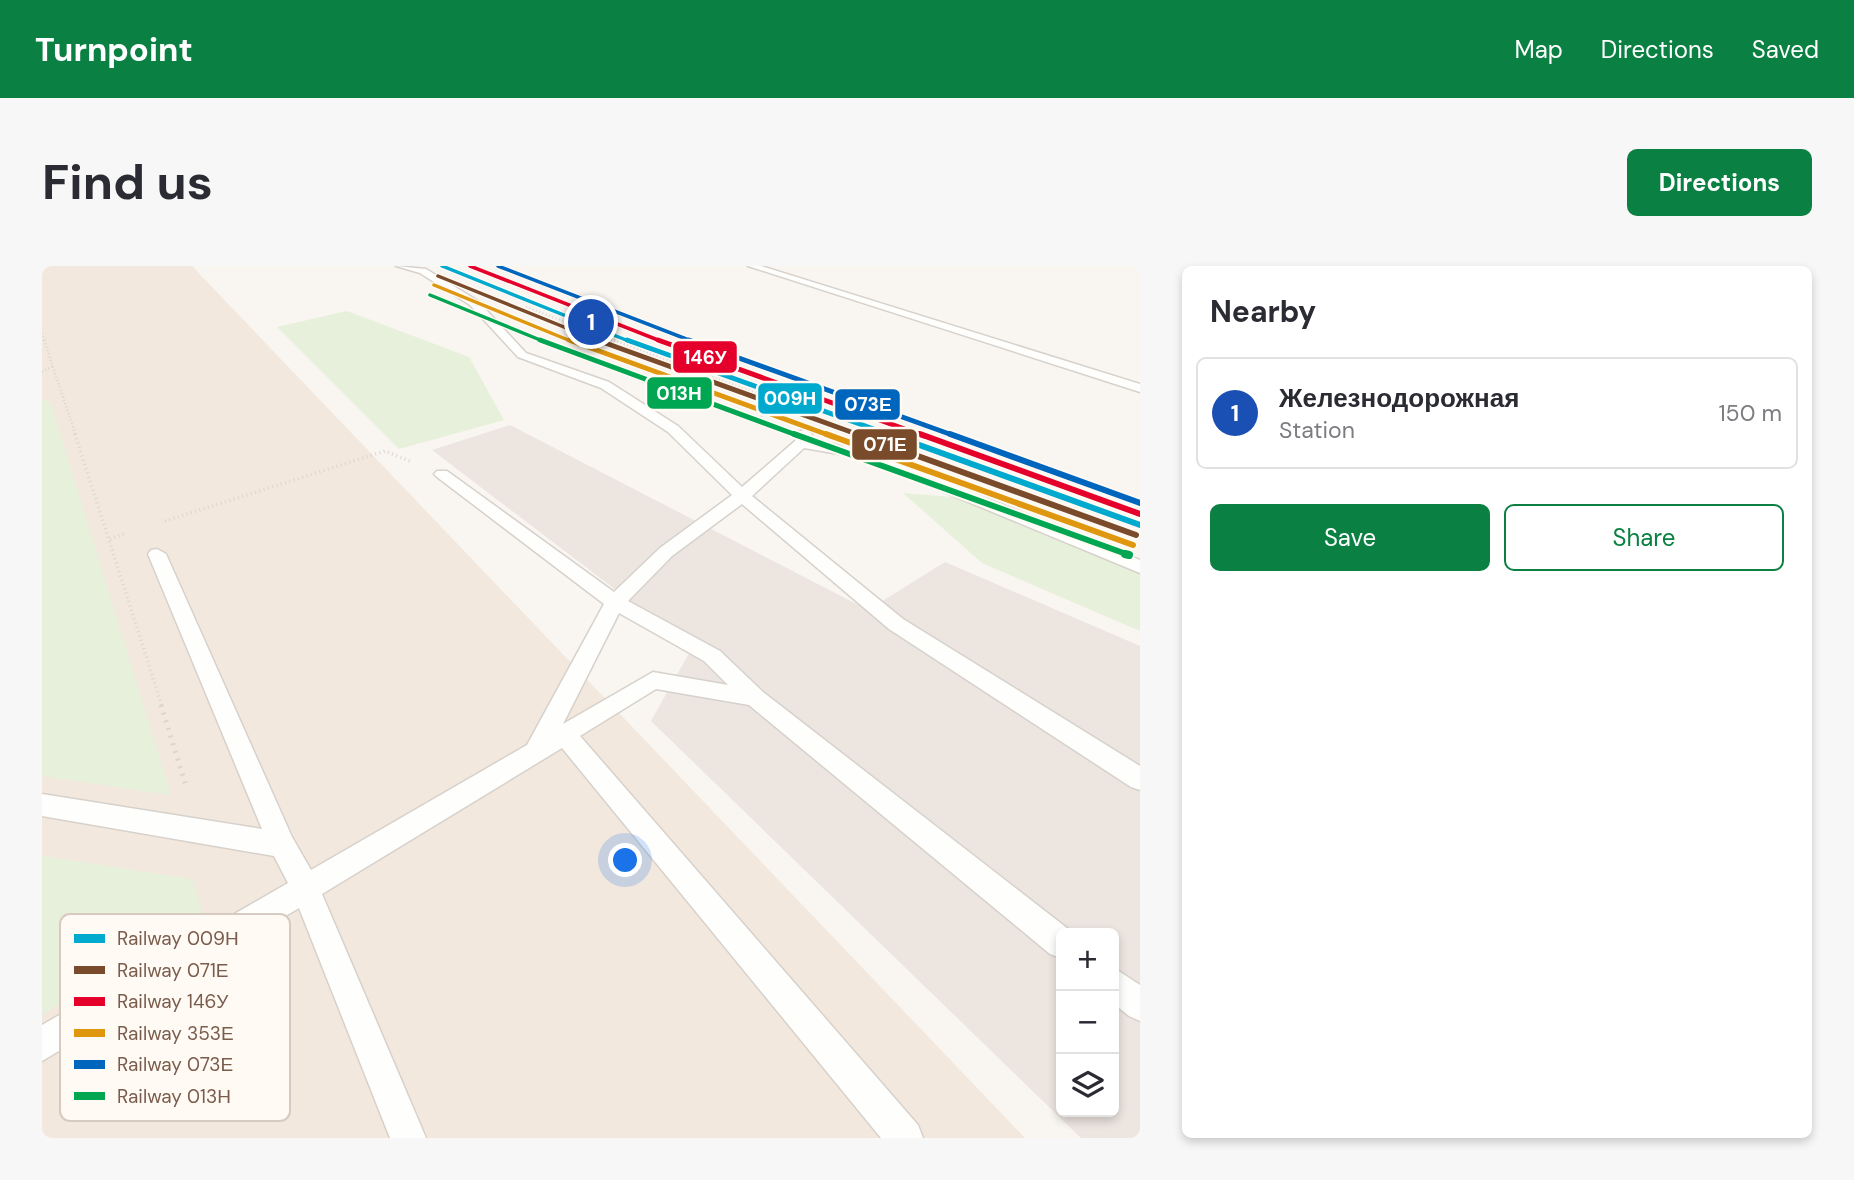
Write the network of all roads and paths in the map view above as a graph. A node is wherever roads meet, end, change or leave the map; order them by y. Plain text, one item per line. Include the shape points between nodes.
1 (400, 266) edge
2 (752, 266) edge
3 (525, 306) dead end
4 (53, 366) dead end
5 (42, 372) edge
6 (1140, 388) edge
7 (777, 406) dead end
8 (801, 411) dead end
9 (761, 416) dead end
10 (803, 439) joint
11 (442, 474) joint
12 (742, 496) junction
13 (162, 522) dead end
14 (136, 530) dead end
15 (110, 539) dead end
16 (157, 554) dead end
17 (1140, 567) edge
18 (615, 602) junction
19 (755, 698) junction
20 (565, 735) junction
21 (536, 752) junction
22 (1140, 779) edge
23 (42, 805) edge
24 (282, 845) junction
25 (306, 889) junction
26 (263, 914) edge
27 (1056, 939) edge
28 (1119, 988) edge
29 (1140, 1005) edge
30 (60, 1033) edge
31 (42, 1044) edge
32 (408, 1138) edge
33 (905, 1138) edge

1 - 12 lane via 422,271 474,303 522,355 605,384 673,429
2 - 6 lane
3 - 8 path
4 - 5 path
7 - 9 path
10 - 12 lane
10 - 17 lane via 866,454
11 - 13 path via 385,451
11 - 18 lane
12 - 18 lane via 666,552
12 - 22 lane via 896,624
14 - 15 path
16 - 24 lane
18 - 19 lane via 712,656
18 - 21 lane
19 - 20 lane via 653,680
19 - 27 lane
20 - 21 lane
20 - 33 lane
21 - 25 lane
23 - 24 lane
24 - 25 lane
25 - 26 lane
25 - 32 lane
28 - 29 lane
30 - 31 lane

